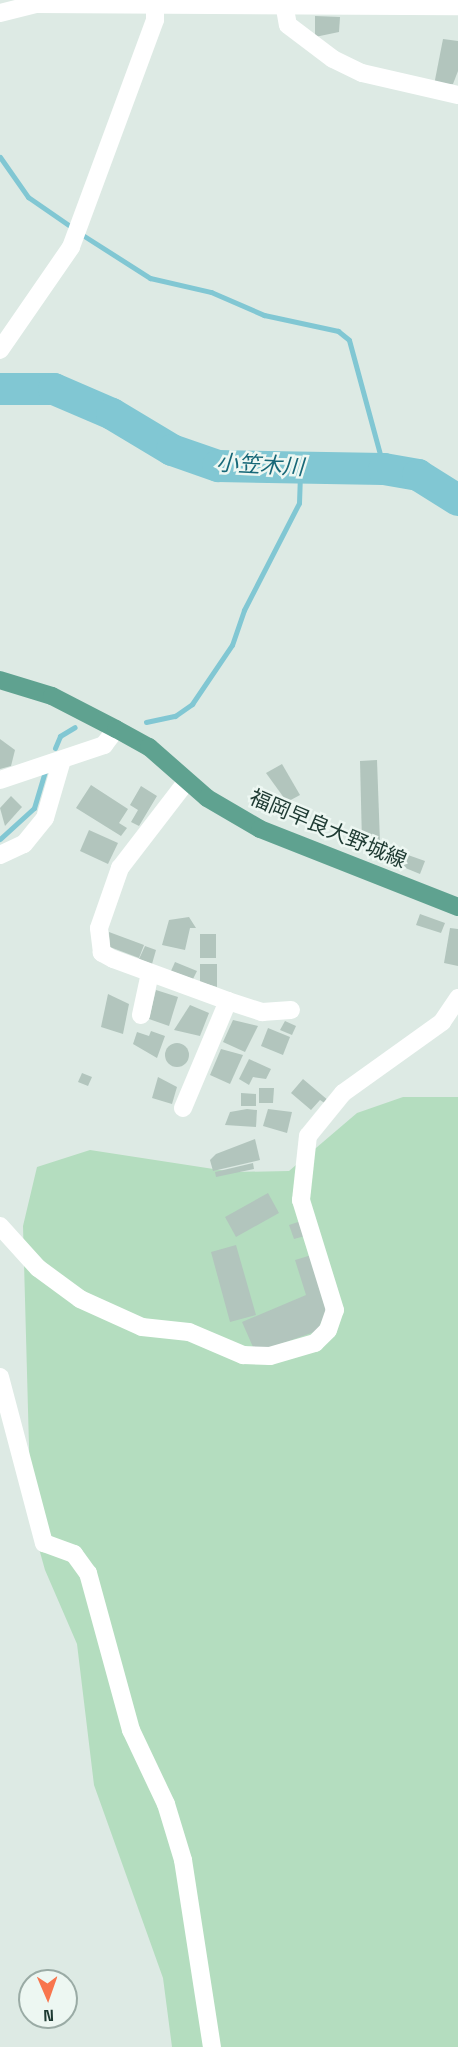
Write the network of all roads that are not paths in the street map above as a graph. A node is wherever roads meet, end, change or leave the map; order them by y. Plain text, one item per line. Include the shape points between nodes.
1 (259, 1) edge
2 (155, 2) junction
3 (284, 3) junction
4 (458, 6) edge
5 (0, 14) edge
6 (458, 95) edge
7 (0, 350) edge
8 (0, 680) edge
9 (116, 729) junction
10 (63, 760) junction
11 (0, 780) edge
12 (188, 781) junction
13 (0, 855) edge
14 (458, 906) edge
15 (150, 973) junction
16 (458, 998) edge
17 (228, 1001) junction
18 (291, 1010) dead end
19 (141, 1015) dead end
20 (183, 1108) dead end
21 (0, 1226) edge
22 (0, 1377) edge
23 (212, 2047) edge

1 - 2 street
1 - 3 street
2 - 5 street via 36,4
2 - 7 street via 155,20 71,247
3 - 4 street
3 - 6 street via 288,25 333,59 362,73
8 - 9 main road, 福岡早良大野城線 via 52,696
9 - 10 street via 104,745
9 - 12 main road, 福岡早良大野城線
10 - 11 street
10 - 13 street via 45,818 24,844
12 - 14 main road, 福岡早良大野城線 via 260,830
12 - 15 street via 120,868 99,928 102,953
15 - 17 street
15 - 19 street
16 - 21 street via 442,1022 343,1093 308,1136 301,1200 335,1310 328,1330 315,1343 270,1356 243,1355 189,1332 142,1327 80,1299 38,1268
17 - 18 street via 262,1012
17 - 20 street
22 - 23 street via 44,1543 74,1554 88,1573 131,1730 166,1804 183,1860

